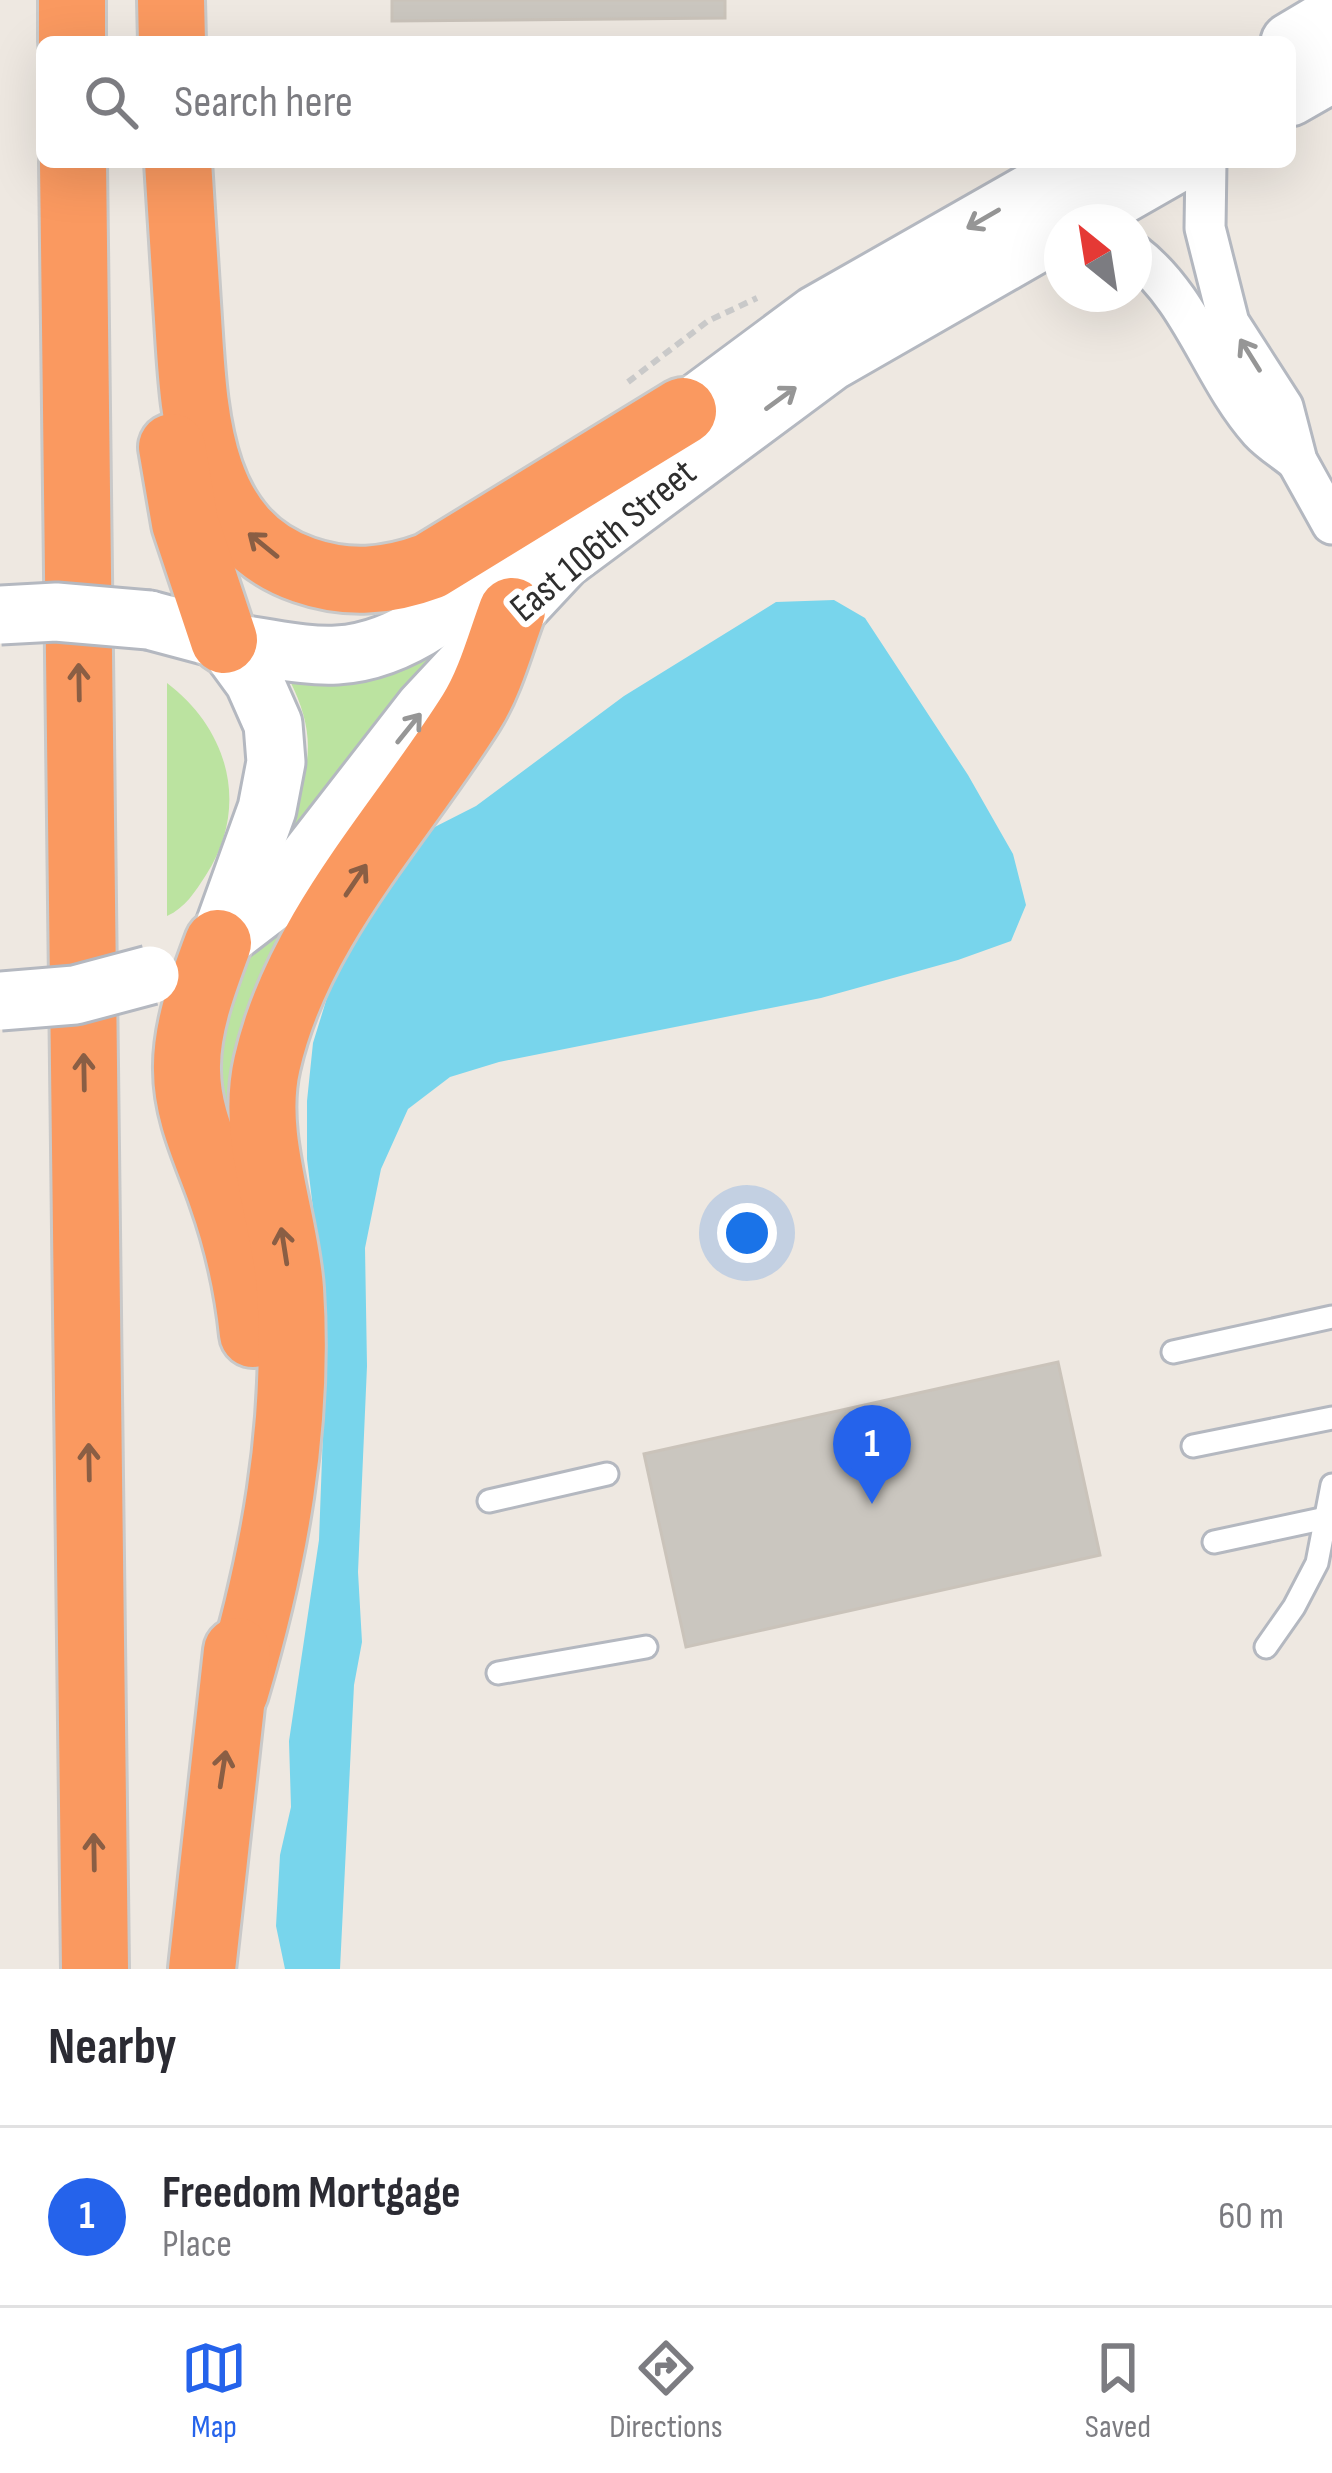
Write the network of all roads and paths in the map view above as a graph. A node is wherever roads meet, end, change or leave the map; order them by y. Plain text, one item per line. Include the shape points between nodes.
1 (72, 0) edge
2 (171, 0) edge
3 (1332, 17) edge
4 (72, 36) edge
5 (172, 36) edge
6 (1296, 38) edge
7 (1332, 73) edge
8 (1296, 94) edge
9 (73, 168) edge
10 (174, 168) edge
11 (174, 168) edge
12 (1074, 168) edge
13 (1169, 168) edge
14 (1206, 168) edge
15 (1108, 204) edge
16 (1044, 241) edge
17 (1152, 268) edge
18 (683, 411) junction
19 (1319, 491) edge
20 (512, 611) junction
21 (0, 615) edge
22 (225, 642) junction
23 (220, 942) junction
24 (0, 1001) edge
25 (1332, 1317) edge
26 (1172, 1352) dead end
27 (1332, 1418) edge
28 (1193, 1446) dead end
29 (607, 1474) dead end
30 (1332, 1485) edge
31 (489, 1501) dead end
32 (1326, 1518) junction
33 (1214, 1542) dead end
34 (646, 1647) dead end
35 (1266, 1647) dead end
36 (498, 1673) dead end
37 (235, 1692) junction
38 (95, 1969) edge
39 (202, 1969) edge

1 - 4 highway
2 - 5 highway
3 - 6 main road
7 - 8 main road
38 -> 9 highway
18 -> 10 highway via 430,566 371,581 297,568 241,527 202,454
11 - 22 highway via 170,431 185,523
12 -> 18 main road, East 106th Street via 816,315
13 - 15 main road, East 106th Street
19 -> 14 street via 1282,407 1229,323 1205,228
20 -> 16 main road, East 106th Street via 563,560 830,362
17 - 19 street via 1261,432
18 - 22 main road, East 106th Street via 400,640 333,655
23 -> 20 main road, East 106th Street via 278,898 424,709
37 -> 20 highway via 268,1565 293,1402 289,1280 263,1121 265,1068 285,1005 328,921 475,707
21 - 22 main road, East 106th Street, bridge via 148,620
22 - 23 main road via 267,704 276,743 263,825
23 - 24 main road, East 106th Street, bridge via 150,975 75,995
23 - 37 highway via 188,1037 187,1077 248,1289 255,1350 257,1479
25 - 26 lane
27 - 28 lane
29 - 31 lane
30 - 32 lane
32 - 33 lane
32 - 35 lane via 1317,1563
34 - 36 lane
39 -> 37 highway

